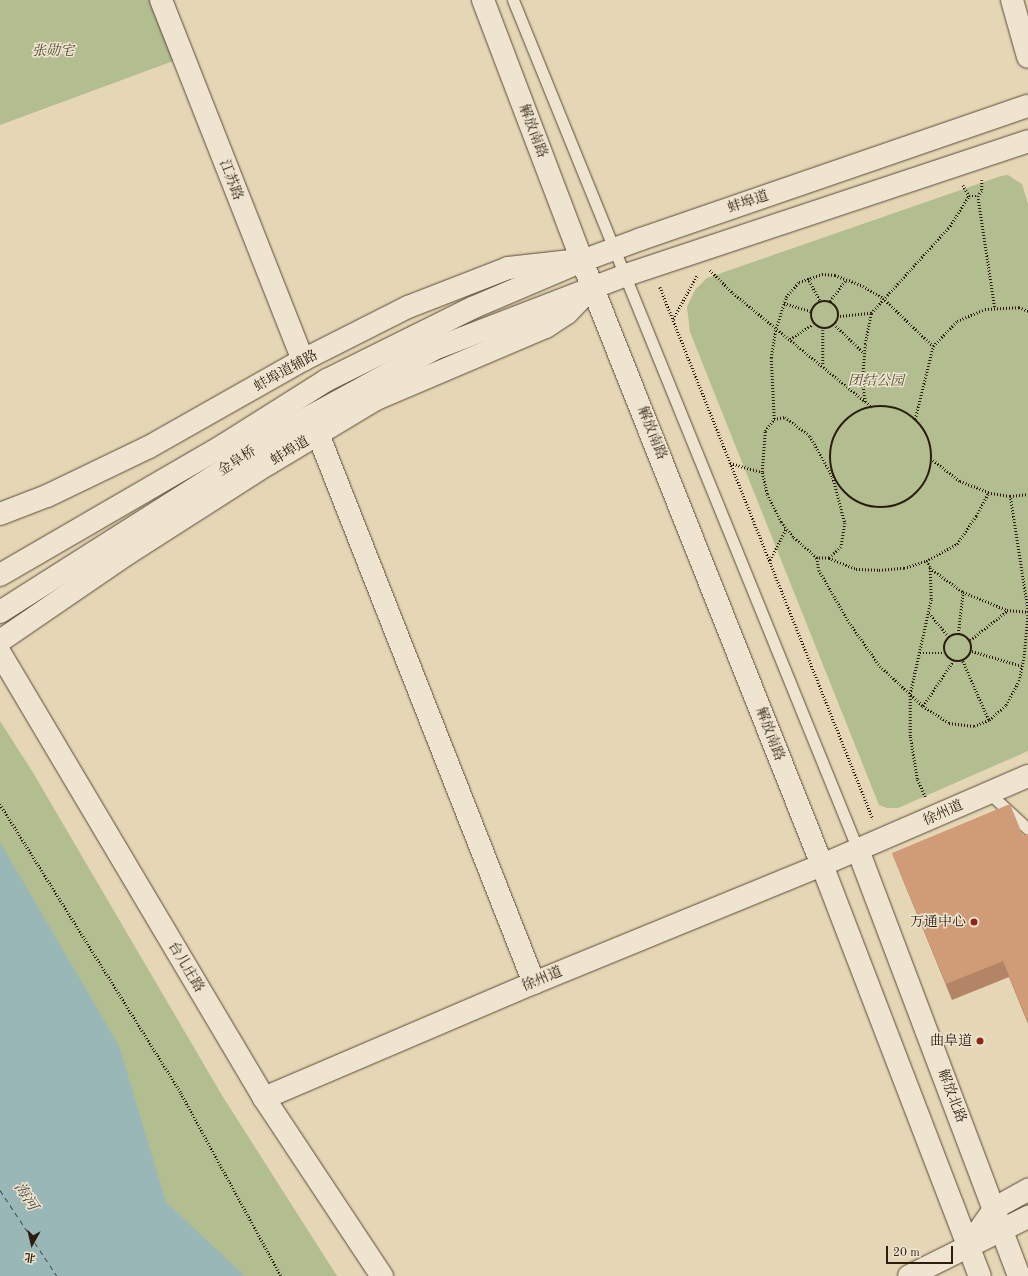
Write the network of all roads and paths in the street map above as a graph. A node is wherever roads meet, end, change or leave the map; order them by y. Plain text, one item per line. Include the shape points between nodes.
1 (161, 0) edge
2 (483, 0) edge
3 (513, 0) edge
4 (1012, 0) edge
5 (1028, 57) edge
6 (1028, 106) edge
7 (1028, 141) edge
8 (982, 176) dead end
9 (962, 182) dead end
10 (969, 196) junction
11 (978, 196) junction
12 (582, 260) junction
13 (652, 266) junction
14 (716, 267) dead end
15 (618, 268) junction
16 (709, 269) junction
17 (808, 278) junction
18 (846, 280) junction
19 (593, 286) junction
20 (883, 298) junction
21 (820, 301) junction
22 (830, 301) junction
23 (784, 303) junction
24 (472, 308) joint
25 (995, 308) junction
26 (811, 311) junction
27 (1028, 311) edge
28 (871, 313) junction
29 (840, 316) junction
30 (672, 320) junction
31 (813, 324) junction
32 (836, 326) junction
33 (776, 328) junction
34 (485, 329) joint
35 (823, 330) junction
36 (790, 339) junction
37 (617, 346) junction
38 (933, 346) junction
39 (864, 353) junction
40 (303, 360) junction
41 (823, 366) junction
42 (865, 402) junction
43 (872, 407) junction
44 (774, 419) junction
45 (915, 419) junction
46 (318, 434) junction
47 (932, 459) junction
48 (730, 463) junction
49 (762, 472) junction
50 (833, 477) junction
51 (989, 492) junction
52 (1028, 494) edge
53 (1010, 496) junction
54 (0, 514) edge
55 (786, 529) junction
56 (817, 558) junction
57 (829, 558) junction
58 (769, 561) junction
59 (926, 561) junction
60 (930, 567) junction
61 (0, 575) edge
62 (963, 592) junction
63 (1007, 610) junction
64 (0, 612) edge
65 (1028, 612) edge
66 (929, 613) junction
67 (958, 634) junction
68 (949, 637) junction
69 (970, 640) junction
70 (0, 641) edge
71 (972, 650) junction
72 (0, 653) edge
73 (920, 653) junction
74 (944, 653) junction
75 (953, 661) junction
76 (963, 661) junction
77 (1022, 666) junction
78 (910, 694) junction
79 (923, 706) junction
80 (989, 720) junction
81 (1028, 776) edge
82 (989, 793) junction
83 (0, 804) edge
84 (933, 818) junction
85 (1028, 828) edge
86 (881, 840) junction
87 (858, 850) junction
88 (822, 865) junction
89 (534, 983) junction
90 (264, 1098) junction
91 (1028, 1190) edge
92 (995, 1208) junction
93 (1028, 1217) edge
94 (1003, 1231) junction
95 (968, 1246) junction
96 (281, 1276) edge
97 (382, 1276) edge
98 (909, 1276) edge
99 (980, 1276) edge
100 (1019, 1276) edge

1 - 40 main road, 江苏路
2 - 12 main road, 解放南路
3 - 15 lane
4 - 5 main road
6 - 15 main road, 蚌埠道 via 662,232
7 - 13 main road, 蚌埠道
8 - 11 path via 982,191
9 - 10 path
10 - 11 path
10 - 20 path via 950,226
11 - 25 path
12 - 15 main road, 蚌埠道
12 - 19 main road, 解放南路
12 - 24 main road, 蚌埠道
12 - 40 main road, 蚌埠道辅路 via 508,268 408,307
13 - 15 main road, 蚌埠道
13 - 30 path
14 - 16 path
15 - 19 main road, 蚌埠道
15 - 37 main road via 614,299
15 - 87 lane
16 - 30 path via 698,273
16 - 33 path
17 - 18 path via 822,274
17 - 21 path
17 - 23 path via 799,282
18 - 20 path via 863,286
18 - 22 path
19 - 34 main road, 蚌埠道
19 - 37 main road, 解放南路
19 - 46 main road, 蚌埠道 via 567,313 546,327 376,399
20 - 28 path
20 - 38 path
21 - 22 path
21 - 26 path
22 - 29 path via 837,307
23 - 26 path
23 - 33 path
24 - 61 main road, 金阜桥 via 327,380 224,444
25 - 27 path via 1019,307
25 - 38 path via 985,309 957,321
26 - 31 path
28 - 29 path
28 - 39 path
29 - 32 path
30 - 48 path
31 - 35 path
31 - 36 path
32 - 35 path
32 - 39 path
33 - 36 path
33 - 44 path via 771,358
34 - 64 main road, 金阜桥 via 434,349 339,398
35 - 41 path
36 - 41 path
37 - 88 main road, 解放南路
38 - 45 path
39 - 42 path via 862,381
40 - 54 main road, 蚌埠道辅路 via 149,447 47,496
41 - 42 path
42 - 43 path
43 - 45 path via 894,408
43 - 50 path via 851,416 836,433 830,455
44 - 49 path via 765,431
44 - 50 path via 785,417 810,436
45 - 47 path via 928,437
46 - 70 main road, 蚌埠道 via 127,554
46 - 89 main road
47 - 50 path via 928,479 916,495 900,505 880,509 861,504 844,494
47 - 51 path via 960,481
48 - 49 path
48 - 58 path
49 - 55 path via 767,494
50 - 57 path via 845,523 841,547
51 - 53 path
51 - 59 path via 957,544
52 - 53 path
53 - 65 path
55 - 56 path
55 - 58 path
56 - 57 path
56 - 78 path via 819,570 849,622 880,666
57 - 59 path via 856,569 879,570 904,568
58 - 86 path
59 - 60 path
60 - 62 path
60 - 66 path
62 - 63 path
62 - 67 path
63 - 65 path
63 - 69 path
65 - 77 path
66 - 68 path
66 - 73 path
67 - 68 path
67 - 69 path
68 - 74 path via 944,644
69 - 71 path
71 - 76 path
71 - 77 path
72 - 90 main road, 台儿庄路
73 - 74 path
73 - 78 path
74 - 75 path
75 - 76 path
75 - 79 path
76 - 80 path
77 - 80 path via 1019,681 1006,705
78 - 79 path
78 - 84 path via 910,736 917,779
79 - 80 path via 949,723 974,726
81 - 82 main road, 徐州道
82 - 84 main road, 徐州道
82 - 85 lane
83 - 96 path via 181,1093
84 - 86 main road, 徐州道
86 - 87 main road, 徐州道
87 - 88 main road, 徐州道
87 - 92 main road, 解放北路
88 - 89 main road, 徐州道
88 - 95 main road
89 - 90 main road, 徐州道
90 - 97 main road, 台儿庄路
91 - 92 main road
92 - 94 main road, 解放北路
92 - 95 main road
93 - 94 main road
94 - 95 main road
94 - 100 main road, 解放北路
95 - 98 main road
95 - 99 main road

